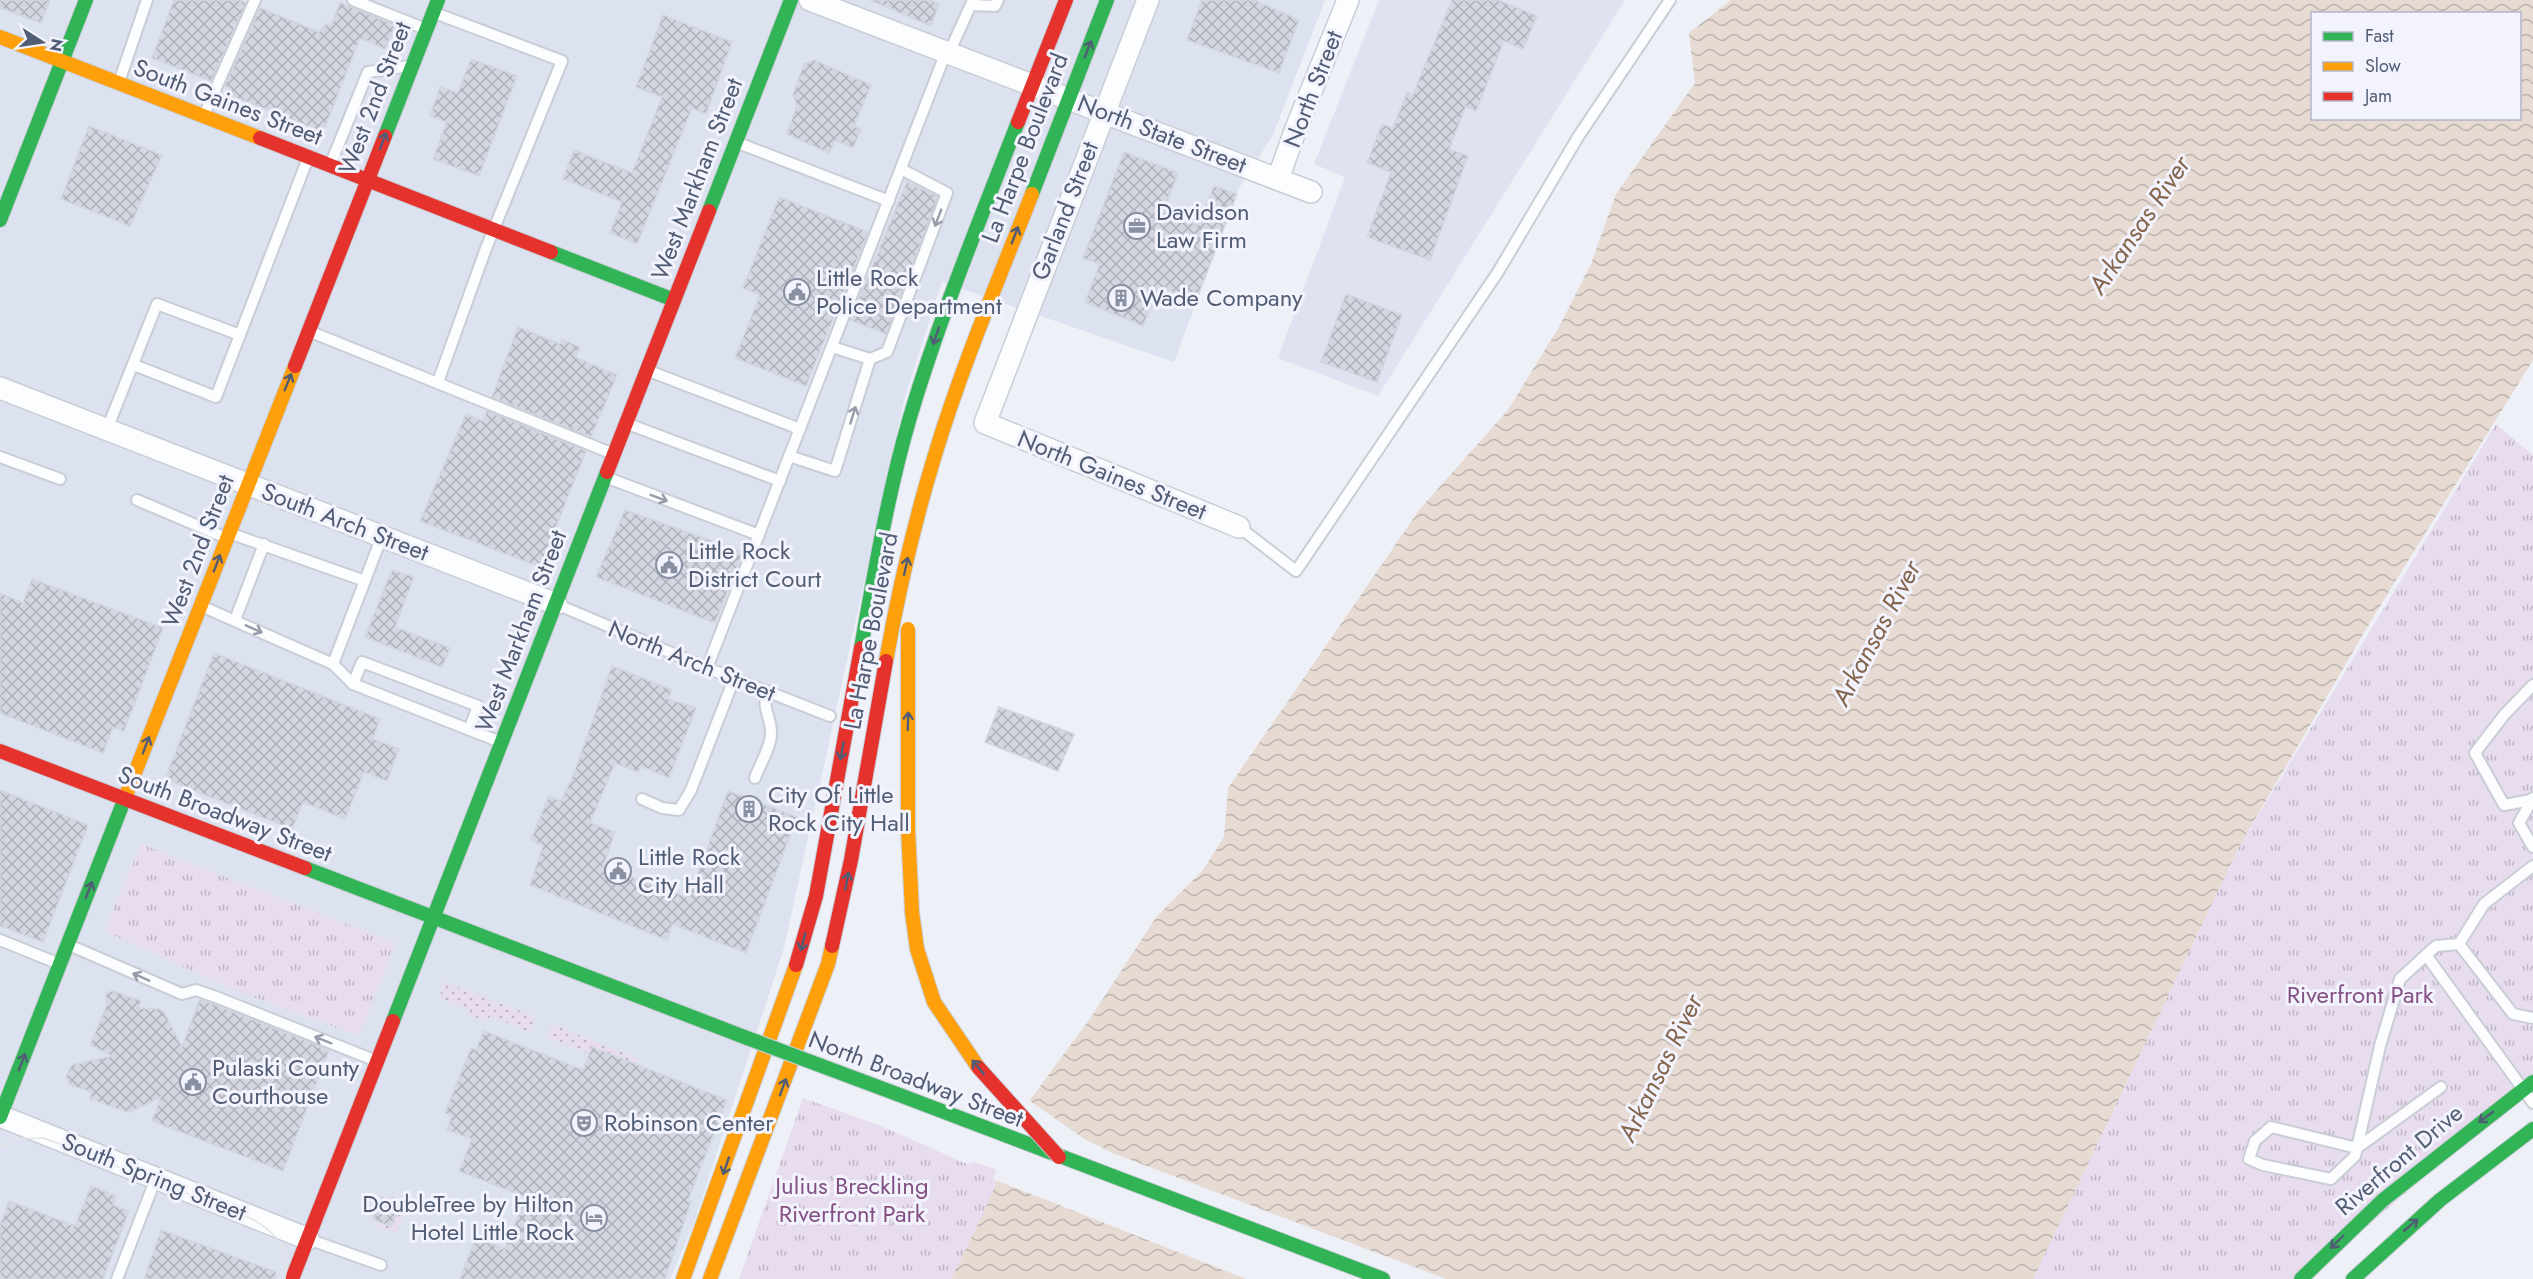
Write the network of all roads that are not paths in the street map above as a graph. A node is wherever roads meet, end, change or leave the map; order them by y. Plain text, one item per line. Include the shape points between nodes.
1 (86, 0) edge
2 (147, 0) edge
3 (255, 0) edge
4 (353, 0) edge
5 (791, 0) edge
6 (810, 0) edge
7 (998, 0) edge
8 (1066, 0) edge
9 (1107, 0) edge
10 (1148, 0) edge
11 (1348, 0) edge
12 (1670, 0) edge
13 (972, 2) edge
14 (436, 6) edge
15 (426, 29) junction
16 (0, 37) edge
17 (947, 52) junction
18 (62, 61) junction
19 (412, 66) junction
20 (118, 83) junction
21 (1032, 86) junction
22 (1068, 98) junction
23 (1104, 111) junction
24 (203, 116) junction
25 (736, 142) junction
26 (308, 157) junction
27 (330, 166) junction
28 (901, 169) junction
29 (1278, 179) junction
30 (367, 180) junction
31 (1311, 192) dead end
32 (889, 201) junction
33 (1, 215) edge
34 (494, 230) junction
35 (674, 300) junction
36 (979, 328) junction
37 (308, 331) junction
38 (240, 335) junction
39 (832, 347) junction
40 (870, 359) junction
41 (134, 366) junction
42 (646, 370) junction
43 (438, 382) junction
44 (0, 388) edge
45 (985, 423) joint
46 (626, 424) junction
47 (106, 429) junction
48 (800, 429) junction
49 (954, 441) dead end
50 (614, 454) junction
51 (789, 456) junction
52 (0, 457) edge
53 (605, 477) junction
54 (60, 479) dead end
55 (780, 481) junction
56 (248, 484) junction
57 (137, 500) dead end
58 (1239, 527) joint
59 (228, 535) junction
60 (759, 535) junction
61 (382, 536) junction
62 (264, 544) junction
63 (365, 580) junction
64 (556, 603) junction
65 (201, 605) junction
66 (235, 621) junction
67 (909, 624) dead end
68 (333, 664) junction
69 (707, 668) junction
70 (734, 679) junction
71 (353, 684) junction
72 (2533, 685) edge
73 (767, 691) junction
74 (830, 716) dead end
75 (469, 730) junction
76 (501, 742) junction
77 (0, 751) edge
78 (755, 778) dead end
79 (125, 799) junction
80 (642, 799) dead end
81 (2532, 799) edge
82 (2533, 847) edge
83 (2533, 866) edge
84 (434, 918) junction
85 (0, 940) edge
86 (2459, 944) junction
87 (68, 945) junction
88 (2426, 955) junction
89 (60, 964) junction
90 (2533, 1018) edge
91 (377, 1062) junction
92 (2528, 1086) edge
93 (2441, 1087) dead end
94 (2533, 1103) edge
95 (0, 1117) edge
96 (2533, 1129) edge
97 (2357, 1148) junction
98 (1059, 1157) junction
99 (156, 1178) junction
100 (308, 1239) junction
101 (381, 1265) dead end
102 (117, 1279) edge
103 (292, 1279) edge
104 (683, 1279) edge
105 (710, 1279) edge
106 (1383, 1279) edge
107 (2301, 1279) edge
108 (2353, 1279) edge

1 - 18 main road
2 - 20 lane
3 - 24 lane
4 - 15 lane
5 - 25 main road, West Markham Street
6 - 17 street, North State Street
7 - 13 lane via 995,6
8 - 21 main road, La Harpe Boulevard
22 -> 9 main road, La Harpe Boulevard
10 - 23 street, Garland Street
11 - 29 street, North Street
12 - 58 lane via 1578,137 1498,272 1296,571
13 - 17 lane
14 - 15 main road, West 2nd Street
14 - 34 lane via 562,61
15 - 19 main road, West 2nd Street
16 - 18 main road, South Gaines Street
17 - 21 street, North State Street
17 - 28 lane
18 - 20 main road, South Gaines Street
18 - 33 main road
19 - 27 lane via 368,72
30 -> 19 main road, West 2nd Street
20 - 24 main road, South Gaines Street
21 - 22 street, North State Street
21 -> 104 main road, La Harpe Boulevard via 944,312 910,418 882,530 816,896 796,966
22 - 23 street, North State Street
36 -> 22 main road, La Harpe Boulevard
23 - 29 street, North State Street
23 - 45 street, Garland Street
24 - 26 main road, South Gaines Street
25 - 32 lane
25 - 35 main road, West Markham Street
26 - 27 main road, South Gaines Street
26 - 38 lane
27 - 30 main road, South Gaines Street
28 - 32 lane
28 -> 40 lane via 947,193 888,352
29 - 31 street, North State Street
30 - 34 main road, South Gaines Street
30 - 37 main road, West 2nd Street
32 - 39 lane
34 - 35 main road, South Gaines Street
34 - 43 lane
35 - 42 main road, West Markham Street
36 - 49 main road
105 -> 36 main road, La Harpe Boulevard via 828,964 912,537 934,457
37 - 43 lane
56 -> 37 main road, West 2nd Street
38 - 41 lane via 216,397
38 - 41 lane via 157,304
39 - 40 lane
39 - 48 lane
51 -> 40 lane via 835,471
41 - 47 lane
42 - 46 main road, West Markham Street
42 - 48 lane
43 - 50 lane
44 - 47 street, South Arch Street
45 - 58 street, North Gaines Street
46 - 50 main road, West Markham Street
46 - 55 lane
47 - 56 street, South Arch Street
48 - 51 lane
50 - 53 main road, West Markham Street
51 - 55 lane
52 - 54 lane
53 -> 60 lane
53 - 64 main road, West Markham Street
55 - 60 lane
56 - 59 main road, West 2nd Street
56 - 61 street, South Arch Street
57 - 59 lane
59 - 62 lane
65 -> 59 main road, West 2nd Street
60 - 69 lane
61 - 63 lane
61 - 64 street, South Arch Street
62 - 63 lane
62 - 66 lane
63 - 68 lane
64 - 69 lane, North Arch Street
64 - 76 main road, West Markham Street
65 - 66 lane
79 -> 65 main road, West 2nd Street
66 -> 68 lane
98 -> 67 main road, bridge via 957,1042 933,1000 918,957 911,911 907,810
68 - 71 lane
69 - 70 lane, North Arch Street
70 - 73 lane, North Arch Street
70 - 80 lane via 691,790 679,810
71 - 75 lane
71 - 75 lane via 362,662 478,706
72 - 81 lane via 2475,753 2504,805
73 - 74 lane, North Arch Street
73 - 78 lane via 763,705 770,740
75 - 76 lane
76 - 84 main road, West Markham Street
77 - 79 main road, South Broadway Street
79 - 84 main road, South Broadway Street
87 -> 79 main road, West 2nd Street
81 - 82 lane via 2519,823
83 - 86 lane via 2484,904
84 - 91 main road, West Markham Street
84 - 98 main road, North Broadway Street, bridge
85 - 89 lane
86 - 88 lane via 2436,945
86 - 90 lane via 2513,1014
87 - 89 main road, West 2nd Street
91 -> 87 lane via 196,990 182,994
88 - 92 lane
88 - 97 lane via 2400,980 2380,1046
95 -> 89 main road, West 2nd Street
91 - 100 main road, West Markham Street
92 - 94 lane
92 -> 107 main road, Riverfront Drive via 2409,1177
93 - 97 lane
95 - 99 street, South Spring Street
108 -> 96 main road via 2440,1200
97 - 97 lane via 2355,1156 2331,1179 2249,1159 2255,1141 2271,1127
98 - 106 main road, North Broadway Street
99 - 100 street, South Spring Street
99 - 102 lane
100 - 101 lane
100 - 103 main road, West Markham Street

